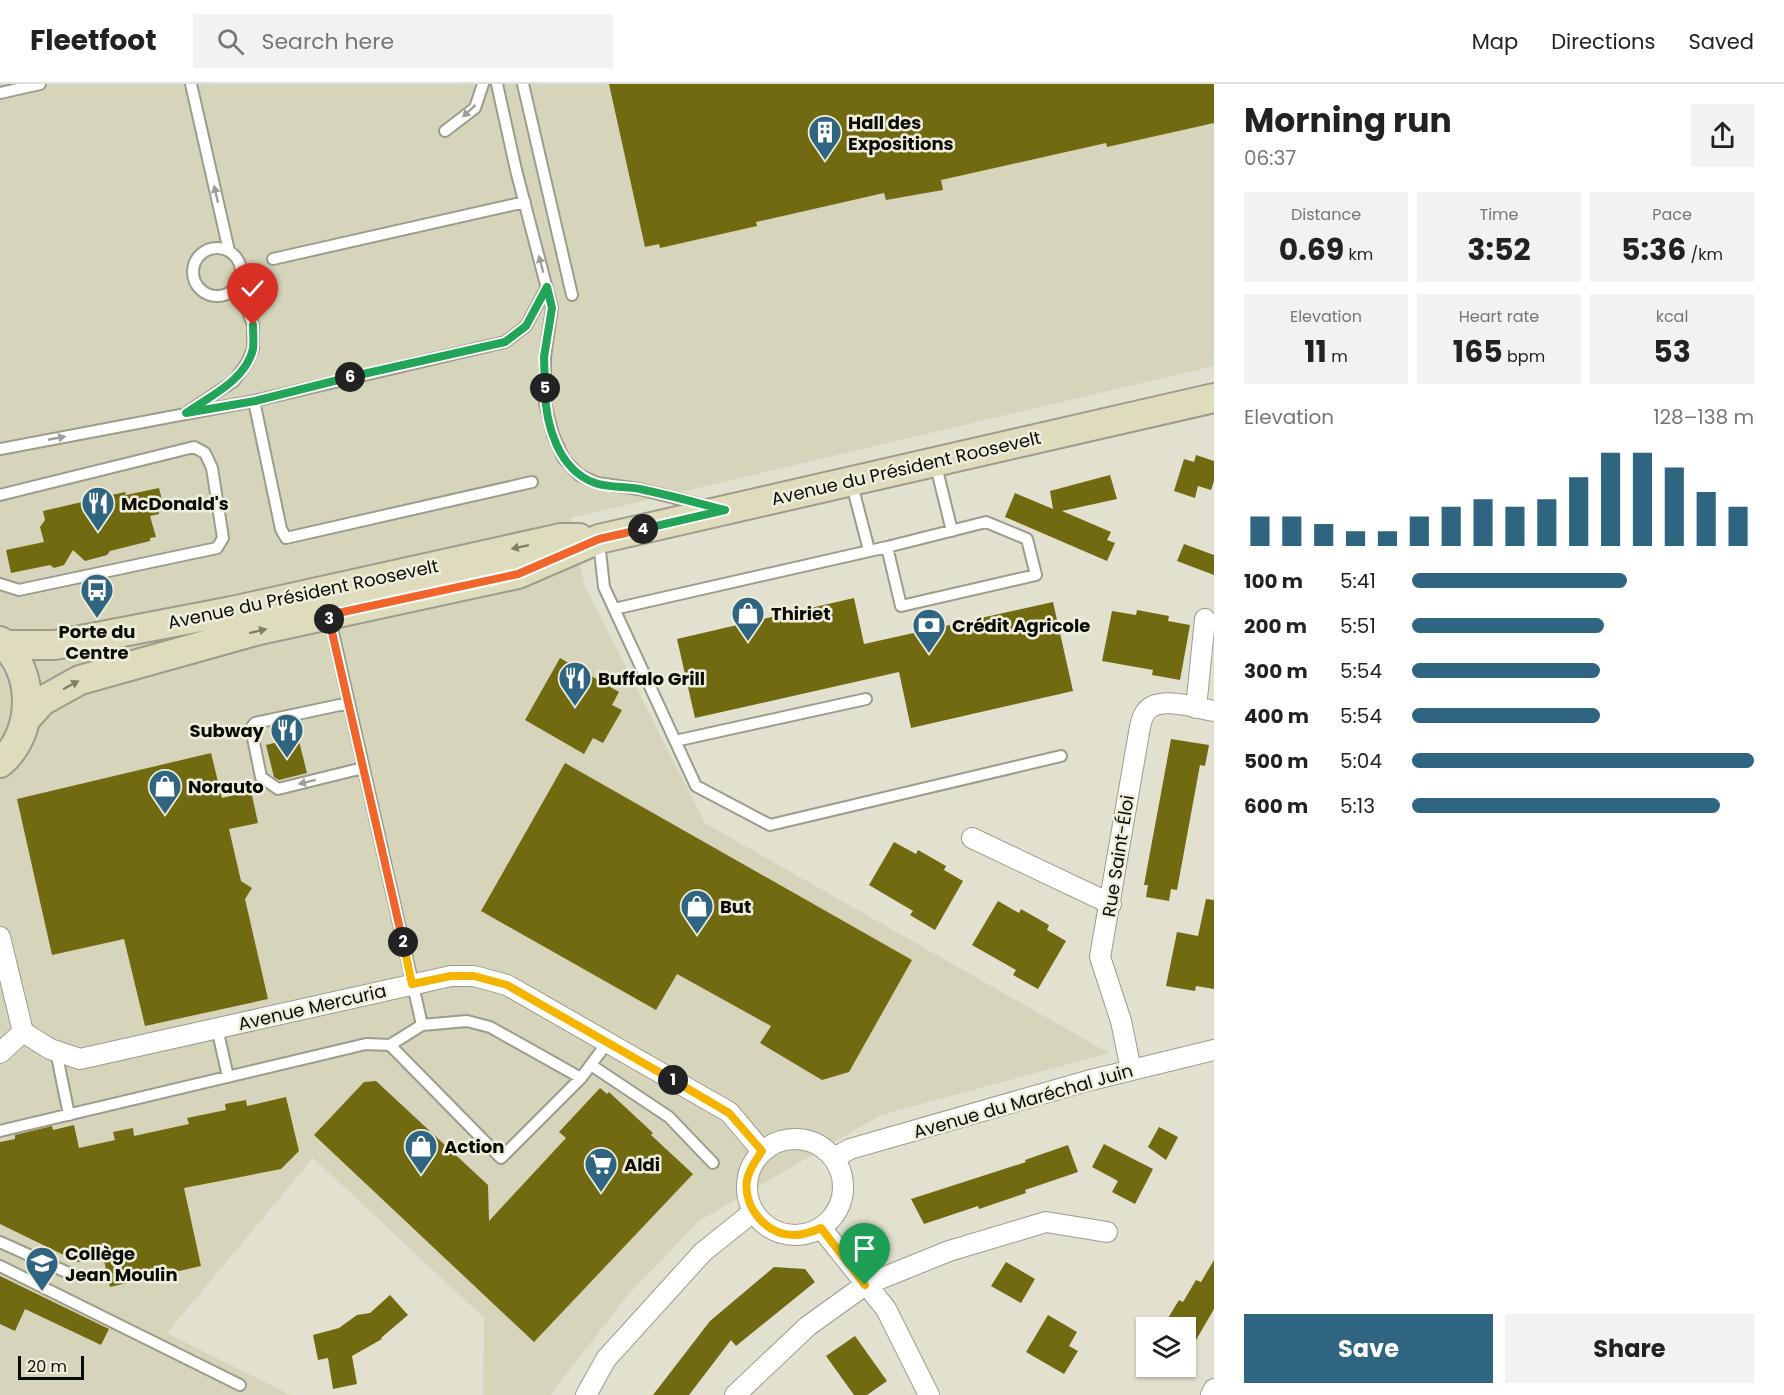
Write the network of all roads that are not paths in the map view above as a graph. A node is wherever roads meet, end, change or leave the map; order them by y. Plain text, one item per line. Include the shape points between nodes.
1 (40, 84) edge
2 (191, 84) edge
3 (483, 84) edge
4 (497, 84) edge
5 (523, 84) edge
6 (0, 93) edge
7 (445, 131) dead end
8 (525, 202) junction
9 (229, 251) junction
10 (273, 260) dead end
11 (238, 284) junction
12 (547, 287) junction
13 (572, 295) dead end
14 (1214, 398) edge
15 (255, 401) junction
16 (186, 413) junction
17 (0, 448) edge
18 (935, 462) junction
19 (851, 481) junction
20 (532, 482) dead end
21 (0, 495) edge
22 (725, 510) junction
23 (952, 531) junction
24 (599, 539) junction
25 (887, 547) junction
26 (869, 550) junction
27 (0, 584) edge
28 (614, 609) junction
29 (329, 615) junction
30 (1204, 619) dead end
31 (3, 643) edge
32 (866, 699) dead end
33 (349, 703) junction
34 (1205, 709) edge
35 (26, 720) junction
36 (675, 741) junction
37 (1061, 756) dead end
38 (0, 763) edge
39 (363, 768) junction
40 (972, 838) dead end
41 (1111, 903) junction
42 (0, 937) edge
43 (412, 984) junction
44 (422, 1025) junction
45 (217, 1028) junction
46 (23, 1032) junction
47 (608, 1042) junction
48 (390, 1045) junction
49 (1214, 1050) edge
50 (56, 1051) junction
51 (0, 1053) edge
52 (591, 1065) junction
53 (1131, 1070) junction
54 (228, 1077) junction
55 (581, 1077) junction
56 (69, 1115) junction
57 (0, 1131) edge
58 (762, 1151) junction
59 (834, 1158) junction
60 (713, 1163) dead end
61 (753, 1212) junction
62 (821, 1228) junction
63 (1107, 1232) dead end
64 (0, 1242) edge
65 (0, 1266) edge
66 (73, 1275) dead end
67 (865, 1285) junction
68 (240, 1385) dead end
69 (1214, 1389) edge
70 (586, 1395) edge
71 (735, 1395) edge
72 (929, 1395) edge
73 (1211, 1395) edge

1 - 6 lane
9 -> 2 lane
3 -> 7 lane via 475,108
4 - 8 lane
5 - 13 lane
8 - 10 lane
12 -> 8 lane
9 - 11 lane via 240,266
9 - 11 lane via 210,248 202,253 195,260 193,278 197,287 213,296 223,296
11 - 16 lane via 253,325 253,349 234,381
12 - 15 lane via 526,326 505,342
12 - 22 lane via 552,308 544,357 545,403 564,459 579,475 597,483
14 - 18 main road, Avenue du Président Roosevelt
15 - 16 lane
15 - 20 lane via 286,538
17 -> 16 lane
18 - 19 main road, Avenue du Président Roosevelt
18 - 23 lane
19 - 22 main road, Avenue du Président Roosevelt
19 - 26 lane
21 - 27 lane via 194,447 205,453 212,468 223,538 217,548 19,590
22 - 24 main road, Avenue du Président Roosevelt
23 - 25 lane
23 - 25 lane via 986,522 1027,539 1036,575 901,606
24 - 28 lane via 604,587
24 - 29 main road, Avenue du Président Roosevelt via 518,574
24 -> 31 main road, Avenue du Président Roosevelt via 561,538 55,645
25 - 26 lane
26 - 28 lane
28 - 36 lane
29 - 33 lane
35 -> 29 main road, Avenue du Président Roosevelt via 42,701 80,680 259,630
30 - 34 street
31 - 35 main road via 15,658 26,688
32 - 36 lane
33 - 39 lane
39 -> 33 lane via 278,789 261,777 250,728 255,723
34 - 41 street, Rue Saint-Éloi via 1169,702 1155,704 1145,712
35 - 38 main road via 17,742
36 - 37 lane via 696,786 770,825
39 - 43 lane
40 - 41 street
41 - 53 street, Rue Saint-Éloi via 1100,957 1121,1021
42 - 46 street
43 - 44 lane
43 - 45 street, Avenue Mercuria
43 - 47 street, Avenue Mercuria via 474,976 507,985
44 - 48 lane
44 - 55 lane via 467,1021 490,1027
45 - 50 street, Avenue Mercuria via 80,1059
45 - 54 lane
46 - 50 street, Avenue Mercuria
46 - 51 street
47 - 52 lane
47 - 58 street, Avenue Mercuria via 729,1113
48 - 54 lane via 366,1044
48 - 55 lane via 501,1158
49 - 53 street, Avenue du Maréchal Juin
50 - 56 lane
52 - 55 lane
52 - 60 lane via 669,1117
53 - 59 street, Avenue du Maréchal Juin via 850,1149
54 - 56 lane
56 - 57 lane
58 - 59 street via 792,1138 823,1147
58 - 61 street via 747,1180
59 - 62 street via 842,1172 844,1188 833,1218
61 - 62 street via 763,1224 791,1236
61 - 70 street via 703,1252 606,1359
62 - 67 street
63 - 67 street via 1046,1222 949,1251
64 - 66 lane
65 - 68 lane
67 - 71 street via 808,1326
67 - 72 street via 886,1309
69 - 73 street

